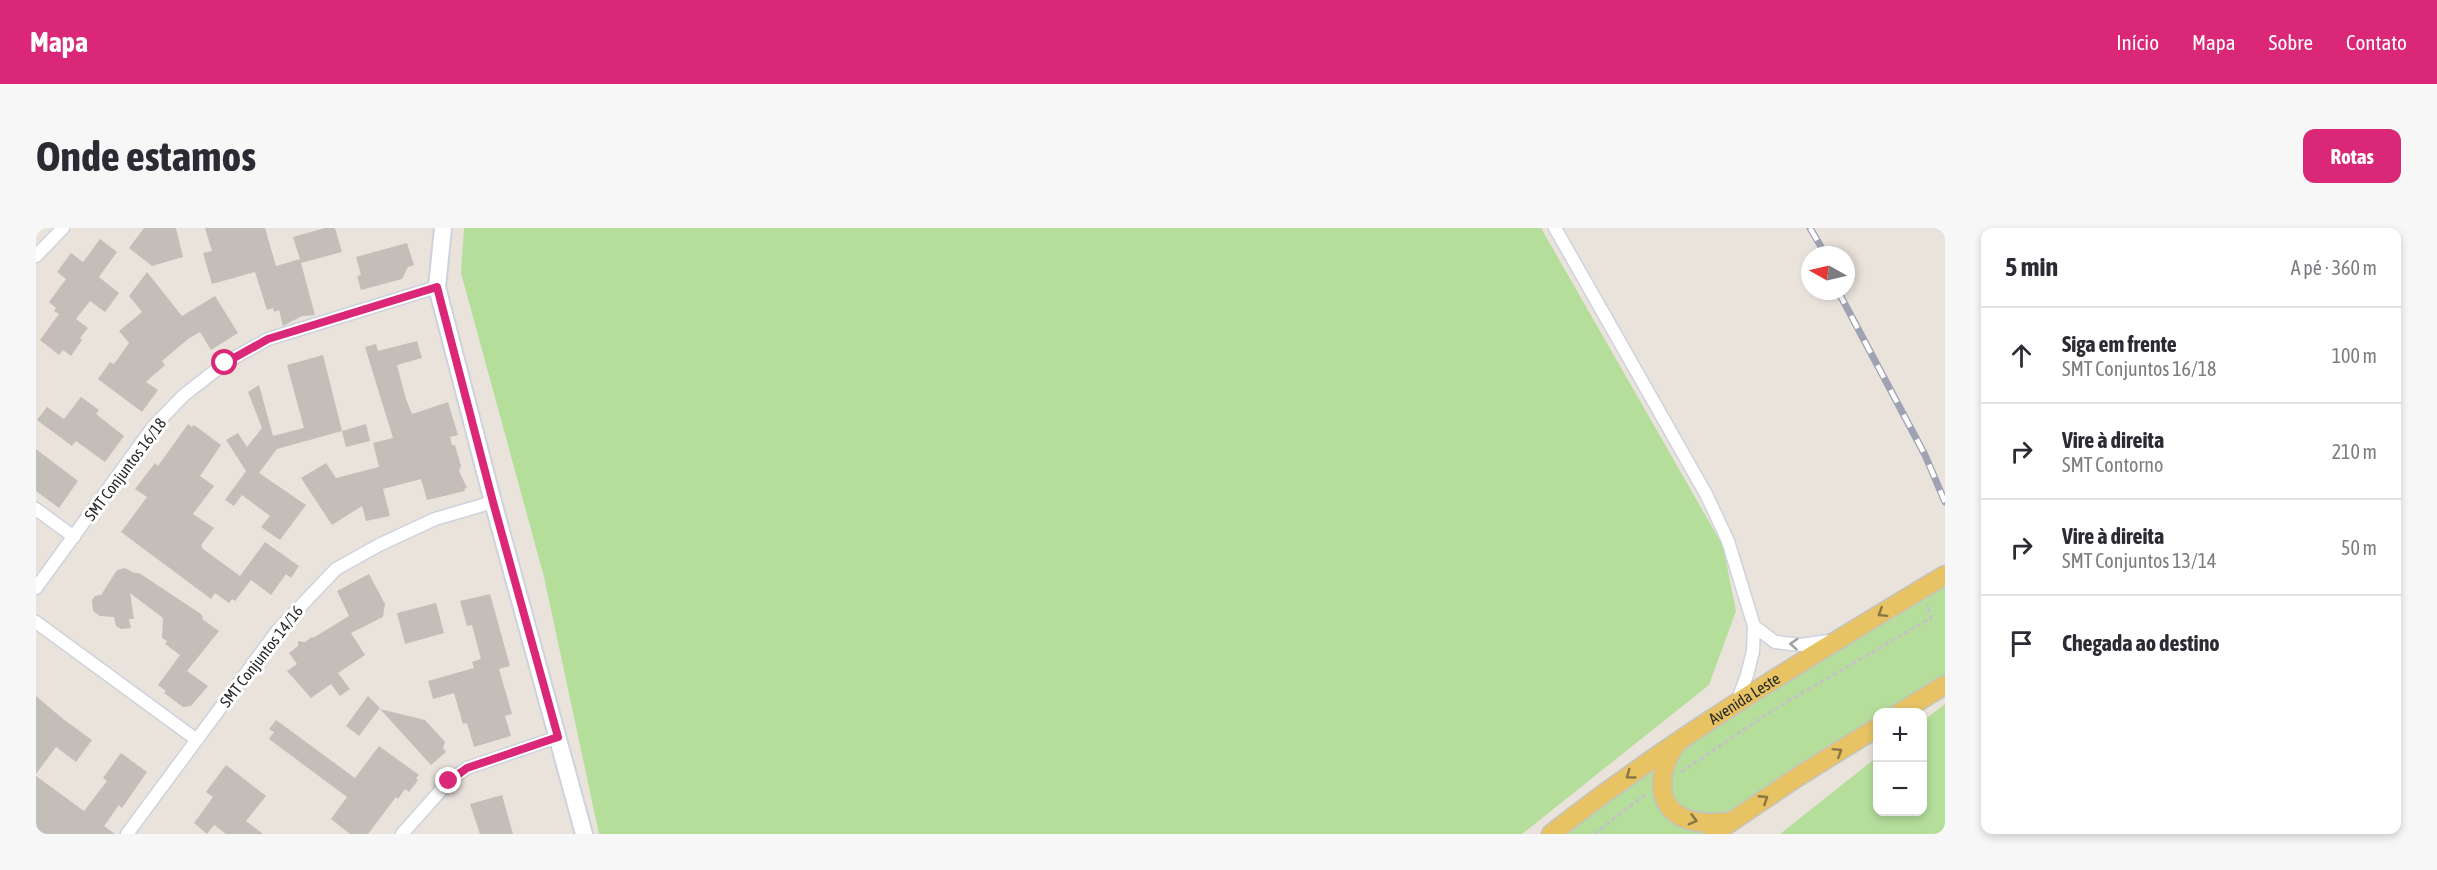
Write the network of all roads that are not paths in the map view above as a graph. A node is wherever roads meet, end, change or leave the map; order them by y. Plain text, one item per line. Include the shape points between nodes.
1 (63, 228) edge
2 (443, 228) edge
3 (1555, 228) edge
4 (36, 256) edge
5 (437, 287) junction
6 (493, 502) junction
7 (36, 509) edge
8 (74, 537) junction
9 (1933, 582) edge
10 (36, 588) edge
11 (36, 622) edge
12 (1754, 626) junction
13 (1839, 640) junction
14 (1945, 685) edge
15 (1737, 702) junction
16 (1908, 708) edge
17 (1873, 730) edge
18 (558, 737) junction
19 (196, 740) junction
20 (1678, 740) junction
21 (1728, 822) junction
22 (127, 834) edge
23 (402, 834) edge
24 (584, 834) edge
25 (1551, 834) edge
26 (1713, 834) edge

1 - 4 street
2 - 5 street
3 - 12 street via 1706,494 1728,541
5 - 6 street
5 - 8 street, SMT Conjuntos 16/18 via 268,339 225,363 184,395 153,427
6 - 18 street
6 - 19 street, SMT Conjuntos 14/16 via 435,519 336,569 278,630
7 - 8 street
8 - 10 street, SMT Conjuntos 16/18
9 -> 13 main road, Avenida Leste
11 - 19 street
13 -> 12 street via 1801,645 1775,642
12 - 15 street via 1751,659
13 - 15 main road, Avenida Leste
14 - 16 main road
15 - 20 main road, Avenida Leste
21 -> 17 main road
18 - 23 street via 467,768 449,781
18 - 24 street
19 - 22 street, SMT Conjuntos 14/16
20 -> 21 main road via 1665,760 1661,783 1666,804 1683,818 1702,823
20 -> 25 main road, Avenida Leste
21 - 26 main road

